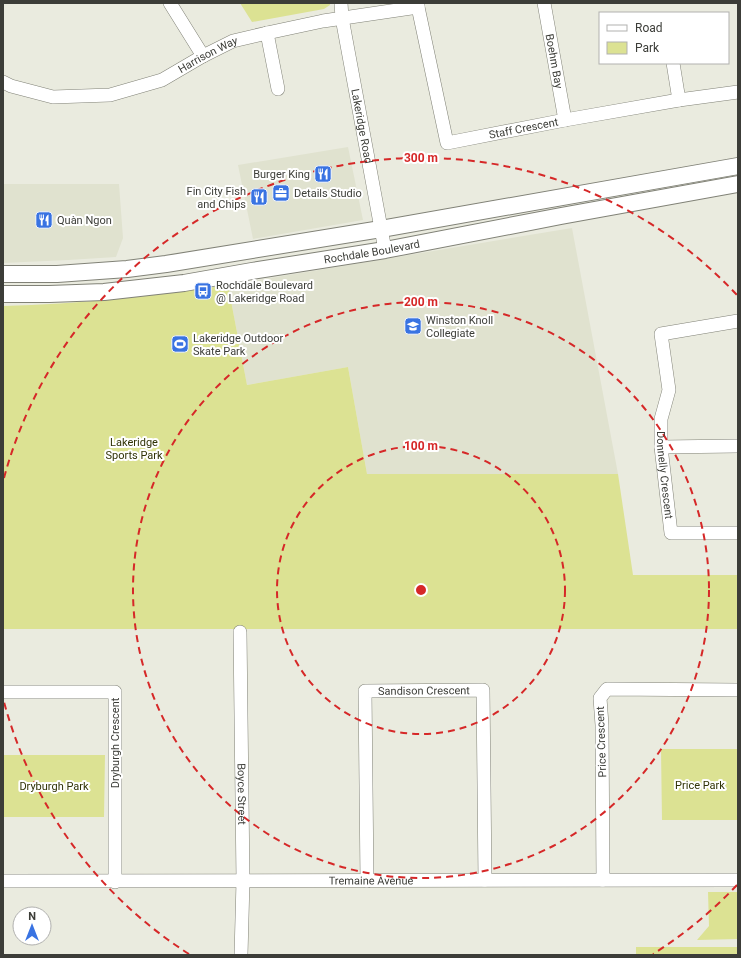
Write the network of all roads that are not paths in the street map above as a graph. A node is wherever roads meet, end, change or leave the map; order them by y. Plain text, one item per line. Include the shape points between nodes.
1 (170, 3) edge
2 (341, 3) edge
3 (544, 3) edge
4 (418, 5) edge
5 (342, 18) junction
6 (266, 32) junction
7 (203, 56) junction
8 (673, 64) edge
9 (3, 82) edge
10 (278, 89) dead end
11 (738, 92) edge
12 (679, 100) junction
13 (565, 120) junction
14 (738, 166) edge
15 (738, 184) edge
16 (381, 229) junction
17 (385, 250) junction
18 (3, 274) edge
19 (3, 294) edge
20 (738, 321) edge
21 (738, 446) edge
22 (661, 447) junction
23 (738, 533) edge
24 (240, 632) dead end
25 (738, 690) edge
26 (3, 692) edge
27 (484, 880) junction
28 (603, 880) junction
29 (738, 880) edge
30 (3, 881) edge
31 (242, 881) junction
32 (367, 881) junction
33 (115, 882) junction
34 (240, 955) edge

1 - 7 street
2 - 5 street, Lakeridge Road
3 - 13 street, Boehm Bay
4 - 5 street, Harrison Way
4 - 13 street, Staff Crescent via 447,143
5 - 6 street, Harrison Way
5 - 16 street, Lakeridge Road
6 - 7 street, Harrison Way via 233,41
6 - 10 street
7 - 9 street, Harrison Way via 162,80 110,95 53,96
8 - 12 street
11 - 12 street, Staff Crescent
12 - 13 street, Staff Crescent
14 - 16 main road, Rochdale Boulevard
15 - 17 main road, Rochdale Boulevard
16 - 17 street, Lakeridge Road
16 - 18 main road, Rochdale Boulevard via 127,269 57,274
17 - 19 main road, Rochdale Boulevard via 184,284 104,292
20 - 22 street, Donnelly Crescent via 661,334 669,390 661,419
21 - 22 street
22 - 23 street, Donnelly Crescent via 672,533
24 - 31 street, Boyce Street
25 - 28 street, Price Crescent via 607,689 600,698
26 - 33 street, Dryburgh Crescent via 115,692
27 - 28 street, Tremaine Avenue
27 - 32 street, Tremaine Avenue
27 - 32 street, Sandison Crescent via 483,690 365,691
28 - 29 street, Tremaine Avenue
30 - 33 street, Tremaine Avenue
31 - 32 street, Tremaine Avenue
31 - 33 street, Tremaine Avenue
31 - 34 street, Boyce Street

